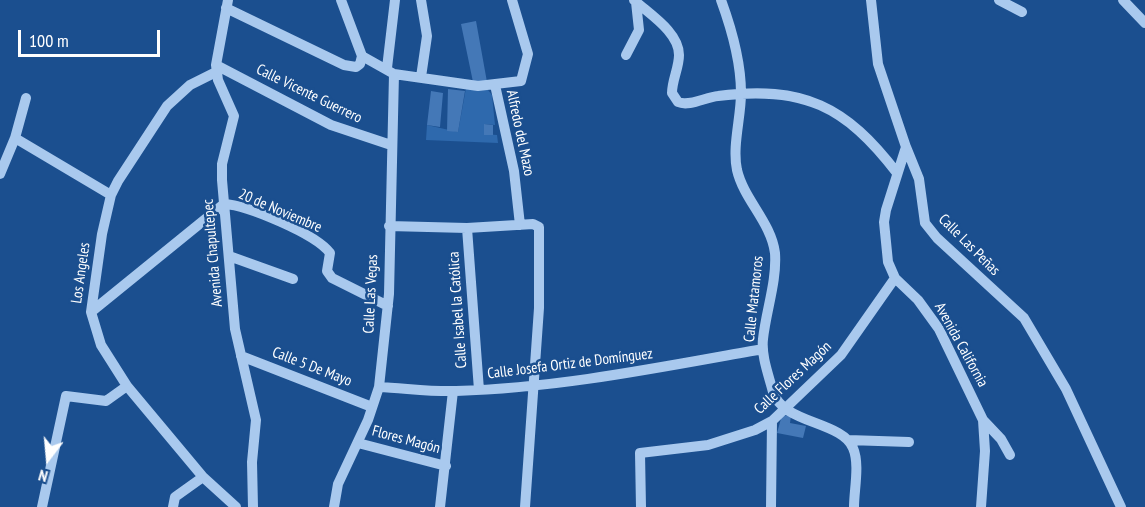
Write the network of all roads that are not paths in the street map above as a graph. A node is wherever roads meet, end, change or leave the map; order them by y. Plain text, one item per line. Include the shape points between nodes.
1 (341, 0) edge
2 (395, 0) edge
3 (421, 0) edge
4 (512, 0) edge
5 (721, 0) edge
6 (871, 0) edge
7 (999, 0) edge
8 (1123, 0) edge
9 (635, 1) edge
10 (227, 4) edge
11 (1022, 12) dead end
12 (1145, 23) edge
13 (626, 55) dead end
14 (362, 56) junction
15 (216, 68) junction
16 (391, 71) junction
17 (421, 77) junction
18 (495, 85) junction
19 (741, 94) junction
20 (26, 98) dead end
21 (15, 138) junction
22 (391, 145) junction
23 (906, 147) junction
24 (897, 173) junction
25 (0, 174) edge
26 (111, 195) junction
27 (224, 204) junction
28 (520, 225) junction
29 (389, 226) junction
30 (466, 228) junction
31 (229, 256) junction
32 (895, 278) junction
33 (293, 279) dead end
34 (388, 306) junction
35 (91, 312) junction
36 (763, 349) junction
37 (241, 356) junction
38 (533, 384) junction
39 (127, 386) junction
40 (379, 387) junction
41 (479, 390) junction
42 (453, 391) junction
43 (372, 407) junction
44 (785, 408) junction
45 (983, 420) junction
46 (772, 421) junction
47 (848, 440) junction
48 (909, 442) dead end
49 (358, 443) junction
50 (1010, 455) dead end
51 (446, 466) junction
52 (203, 477) junction
53 (42, 507) edge
54 (173, 507) edge
55 (236, 507) edge
56 (253, 507) edge
57 (334, 507) edge
58 (440, 507) edge
59 (525, 507) edge
60 (641, 507) edge
61 (771, 507) edge
62 (854, 507) edge
63 (981, 507) edge
64 (1121, 507) edge

1 - 14 street
2 - 16 street, Calle Las Vegas
3 - 17 street via 427,36
4 - 18 street, Alfredo del Mazo via 528,60 521,81
5 - 19 street, Calle Matamoros via 736,47
6 - 23 street via 878,64
7 - 11 street
8 - 12 street
9 - 13 street via 639,30
9 - 19 street via 678,46 672,93 678,102
10 - 14 street via 344,65 356,67
10 - 15 street
14 - 16 street
15 - 22 street, Calle Vicente Guerrero via 331,125
15 - 26 street, Los Angeles via 167,106
15 - 27 street, Avenida Chapultepec via 234,116 222,164
16 - 17 street
16 - 22 street, Calle Las Vegas
17 - 18 street
18 - 28 street, Alfredo del Mazo via 514,171
19 - 24 street via 776,94 822,104 858,127
19 - 36 street, Calle Matamoros via 737,168 766,224 775,252
20 - 21 street
21 - 25 street
21 - 26 street
22 - 29 street, Calle Las Vegas
23 - 24 street
23 - 64 street, Calle Las Peñas via 919,179 925,223 1024,318 1066,389
24 - 32 street via 884,222 888,262
26 - 35 street, Los Angeles via 93,281
27 - 31 street, Avenida Chapultepec
27 - 34 street, 20 de Noviembre via 243,208 318,242 330,253 327,271 332,278
27 - 35 street, 20 de Noviembre
28 - 30 street
28 - 38 street via 537,225 540,281
29 - 30 street
29 - 34 street, Calle Las Vegas
30 - 41 street, Calle Isabel la Católica
31 - 33 street
31 - 37 street, Avenida Chapultepec
32 - 44 street, Calle Flores Magón via 841,355
32 - 45 street, Avenida California via 918,300 939,329
34 - 40 street, Calle Las Vegas
35 - 39 street, Los Angeles via 101,345
36 - 38 street, Calle Josefa Ortiz de Domínguez via 617,375
36 - 44 street, Calle Matamoros via 774,395
37 - 43 street, Calle 5 De Mayo
37 - 56 street, Avenida Chapultepec via 256,420
38 - 41 street, Calle Josefa Ortiz de Domínguez
38 - 59 street
39 - 52 street, Los Angeles
39 - 53 street via 106,401 66,396
40 - 42 street, Calle Josefa Ortiz de Domínguez
40 - 43 street, Calle Las Vegas
41 - 42 street, Calle Josefa Ortiz de Domínguez
42 - 51 street, Calle Isabel la Católica
43 - 49 street, Calle Las Vegas
44 - 46 street, Calle Flores Magón
44 - 47 street
45 - 50 street
45 - 63 street, Avenida California
46 - 60 street, Calle Flores Magón via 708,445 640,453
46 - 61 street
47 - 48 street
47 - 62 street via 855,455
49 - 51 street, Flores Magón
49 - 57 street, Calle Las Vegas via 338,484
51 - 58 street, Calle Isabel la Católica
52 - 54 street via 175,497
52 - 55 street, Los Angeles

